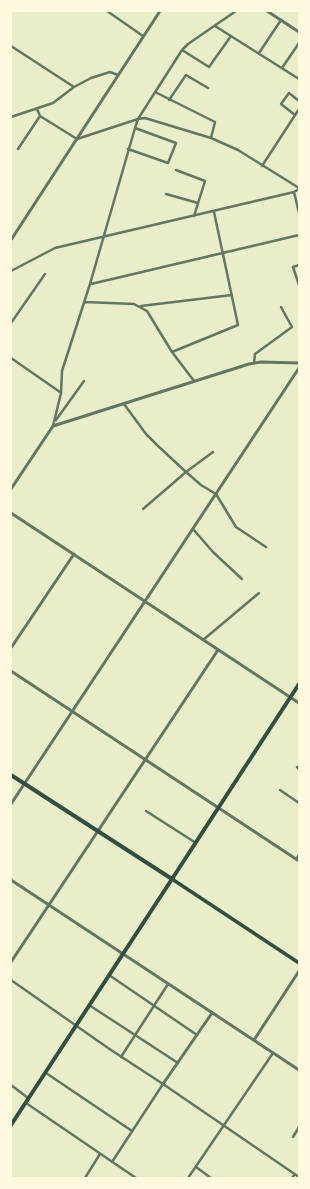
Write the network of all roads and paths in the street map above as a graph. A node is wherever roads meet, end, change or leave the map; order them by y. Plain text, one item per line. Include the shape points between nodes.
1 (106, 11) edge
2 (160, 11) edge
3 (236, 11) edge
4 (266, 11) edge
5 (281, 20) junction
6 (215, 26) junction
7 (299, 32) edge
8 (144, 36) junction
9 (231, 36) junction
10 (299, 43) edge
11 (11, 46) edge
12 (182, 50) junction
13 (259, 53) junction
14 (282, 68) junction
15 (118, 75) junction
16 (299, 79) edge
17 (74, 87) junction
18 (208, 88) dead end
19 (155, 92) junction
20 (169, 100) junction
21 (299, 101) edge
22 (37, 109) junction
23 (299, 109) edge
24 (295, 115) junction
25 (40, 116) junction
26 (11, 117) edge
27 (138, 119) junction
28 (135, 128) junction
29 (211, 138) junction
30 (77, 139) junction
31 (128, 148) junction
32 (18, 149) dead end
33 (262, 166) junction
34 (176, 170) dead end
35 (299, 189) edge
36 (294, 192) junction
37 (166, 194) dead end
38 (198, 203) junction
39 (214, 212) junction
40 (299, 213) edge
41 (194, 216) junction
42 (299, 235) edge
43 (104, 237) junction
44 (11, 240) edge
45 (223, 253) junction
46 (299, 265) edge
47 (11, 271) edge
48 (45, 274) dead end
49 (90, 284) junction
50 (299, 286) edge
51 (232, 295) junction
52 (85, 302) junction
53 (141, 306) junction
54 (281, 307) dead end
55 (11, 323) edge
56 (172, 352) junction
57 (11, 358) edge
58 (254, 363) junction
59 (299, 363) edge
60 (299, 368) edge
61 (194, 381) junction
62 (84, 382) dead end
63 (61, 392) junction
64 (124, 404) junction
65 (54, 424) junction
66 (213, 452) dead end
67 (186, 472) junction
68 (11, 489) edge
69 (216, 494) junction
70 (143, 509) dead end
71 (11, 513) edge
72 (193, 529) junction
73 (266, 547) dead end
74 (74, 554) junction
75 (242, 579) dead end
76 (259, 593) dead end
77 (145, 601) junction
78 (203, 640) junction
79 (11, 648) edge
80 (218, 650) junction
81 (11, 671) edge
82 (299, 684) edge
83 (290, 697) junction
84 (299, 703) edge
85 (73, 712) junction
86 (146, 760) junction
87 (11, 775) edge
88 (24, 784) junction
89 (280, 790) dead end
90 (299, 802) edge
91 (11, 804) edge
92 (218, 808) junction
93 (146, 811) dead end
94 (98, 832) junction
95 (196, 843) junction
96 (299, 855) edge
97 (298, 860) edge
98 (172, 879) junction
99 (12, 881) edge
100 (50, 905) junction
101 (124, 955) junction
102 (11, 962) edge
103 (299, 963) edge
104 (299, 971) edge
105 (109, 975) junction
106 (11, 980) edge
107 (168, 984) junction
108 (89, 1005) junction
109 (154, 1005) junction
110 (212, 1013) junction
111 (76, 1025) junction
112 (197, 1035) junction
113 (134, 1036) junction
114 (254, 1040) junction
115 (274, 1053) junction
116 (121, 1057) junction
117 (178, 1063) junction
118 (299, 1070) edge
119 (45, 1072) junction
120 (163, 1084) junction
121 (11, 1085) edge
122 (29, 1098) junction
123 (26, 1103) junction
124 (224, 1125) junction
125 (11, 1126) edge
126 (299, 1127) edge
127 (132, 1130) junction
128 (293, 1137) dead end
129 (100, 1154) junction
130 (112, 1162) junction
131 (196, 1167) junction
132 (295, 1174) junction
133 (299, 1177) edge
134 (85, 1178) edge
135 (136, 1178) edge
136 (188, 1178) edge
137 (212, 1178) edge
138 (292, 1178) edge

1 - 8 street
2 - 8 street
3 - 6 street
4 - 5 street
5 - 7 street
5 - 13 street
6 - 9 street
6 - 12 street
8 - 15 street
9 - 12 street via 209,67
9 - 13 street
10 - 14 street
11 - 17 street
12 - 19 street
13 - 14 street
14 - 16 street
15 - 17 street via 110,72
15 - 30 street
17 - 22 street via 53,103
18 - 20 street via 186,75
19 - 20 street
19 - 27 street
20 - 29 street via 215,122
21 - 24 street via 289,93 281,104
22 - 25 street
22 - 26 street
23 - 24 street
24 - 33 street
25 - 30 street
25 - 32 street
27 - 28 street
27 - 29 street via 145,118
27 - 30 street
28 - 31 street
28 - 31 street via 176,143 168,163
29 - 33 street via 238,150
30 - 44 street
31 - 43 street
33 - 35 street
34 - 38 street via 205,181
35 - 36 street
36 - 39 street
36 - 40 street
37 - 38 street
38 - 41 street
39 - 41 street
39 - 45 street
41 - 43 street
42 - 45 street
43 - 47 street via 55,248
43 - 49 street
45 - 49 street
45 - 51 street
46 - 50 street via 293,267
48 - 55 street
49 - 52 street
51 - 53 street
51 - 56 street via 238,325
52 - 53 street
52 - 63 street via 62,372
53 - 56 street via 152,318
54 - 58 street via 292,327 255,354
56 - 61 street
57 - 63 street
58 - 59 street
58 - 61 street
60 - 69 street
61 - 64 street
62 - 65 street
63 - 65 street
64 - 65 street
64 - 67 street via 146,434
65 - 68 street
66 - 67 street
67 - 69 street
67 - 70 street
69 - 72 street
69 - 73 street via 236,527
71 - 74 street
72 - 75 street
72 - 77 street
74 - 77 street
74 - 79 street
76 - 78 street
77 - 78 street
77 - 85 street
78 - 80 street
80 - 83 street
80 - 86 street
81 - 85 street
82 - 83 main road
83 - 84 street
83 - 92 main road
85 - 86 street
85 - 88 street
86 - 92 street
86 - 94 street
87 - 88 main road
88 - 91 street
88 - 94 main road
89 - 90 street
92 - 95 main road
92 - 97 street
93 - 95 street
94 - 98 main road
94 - 100 street
95 - 98 main road
96 - 97 street
98 - 101 main road
98 - 103 main road
99 - 100 street
100 - 101 street
100 - 102 street
101 - 105 main road
101 - 107 street
104 - 114 street
105 - 108 main road
105 - 109 street
106 - 111 street
107 - 109 street
107 - 110 street
108 - 111 main road
108 - 113 street
109 - 112 street
109 - 113 street
110 - 112 street
110 - 114 street
111 - 116 street
111 - 119 main road
112 - 117 street
113 - 116 street
113 - 117 street
114 - 115 street
115 - 118 street
115 - 124 street
116 - 120 street
117 - 120 street
119 - 122 main road
119 - 127 street
120 - 124 street
120 - 127 street
121 - 122 street
122 - 123 main road
123 - 125 main road
123 - 129 street
124 - 131 street
124 - 132 street
126 - 128 street
127 - 130 street
129 - 130 street
129 - 134 street
130 - 135 street
131 - 136 street
131 - 137 street
132 - 133 street
132 - 138 street

